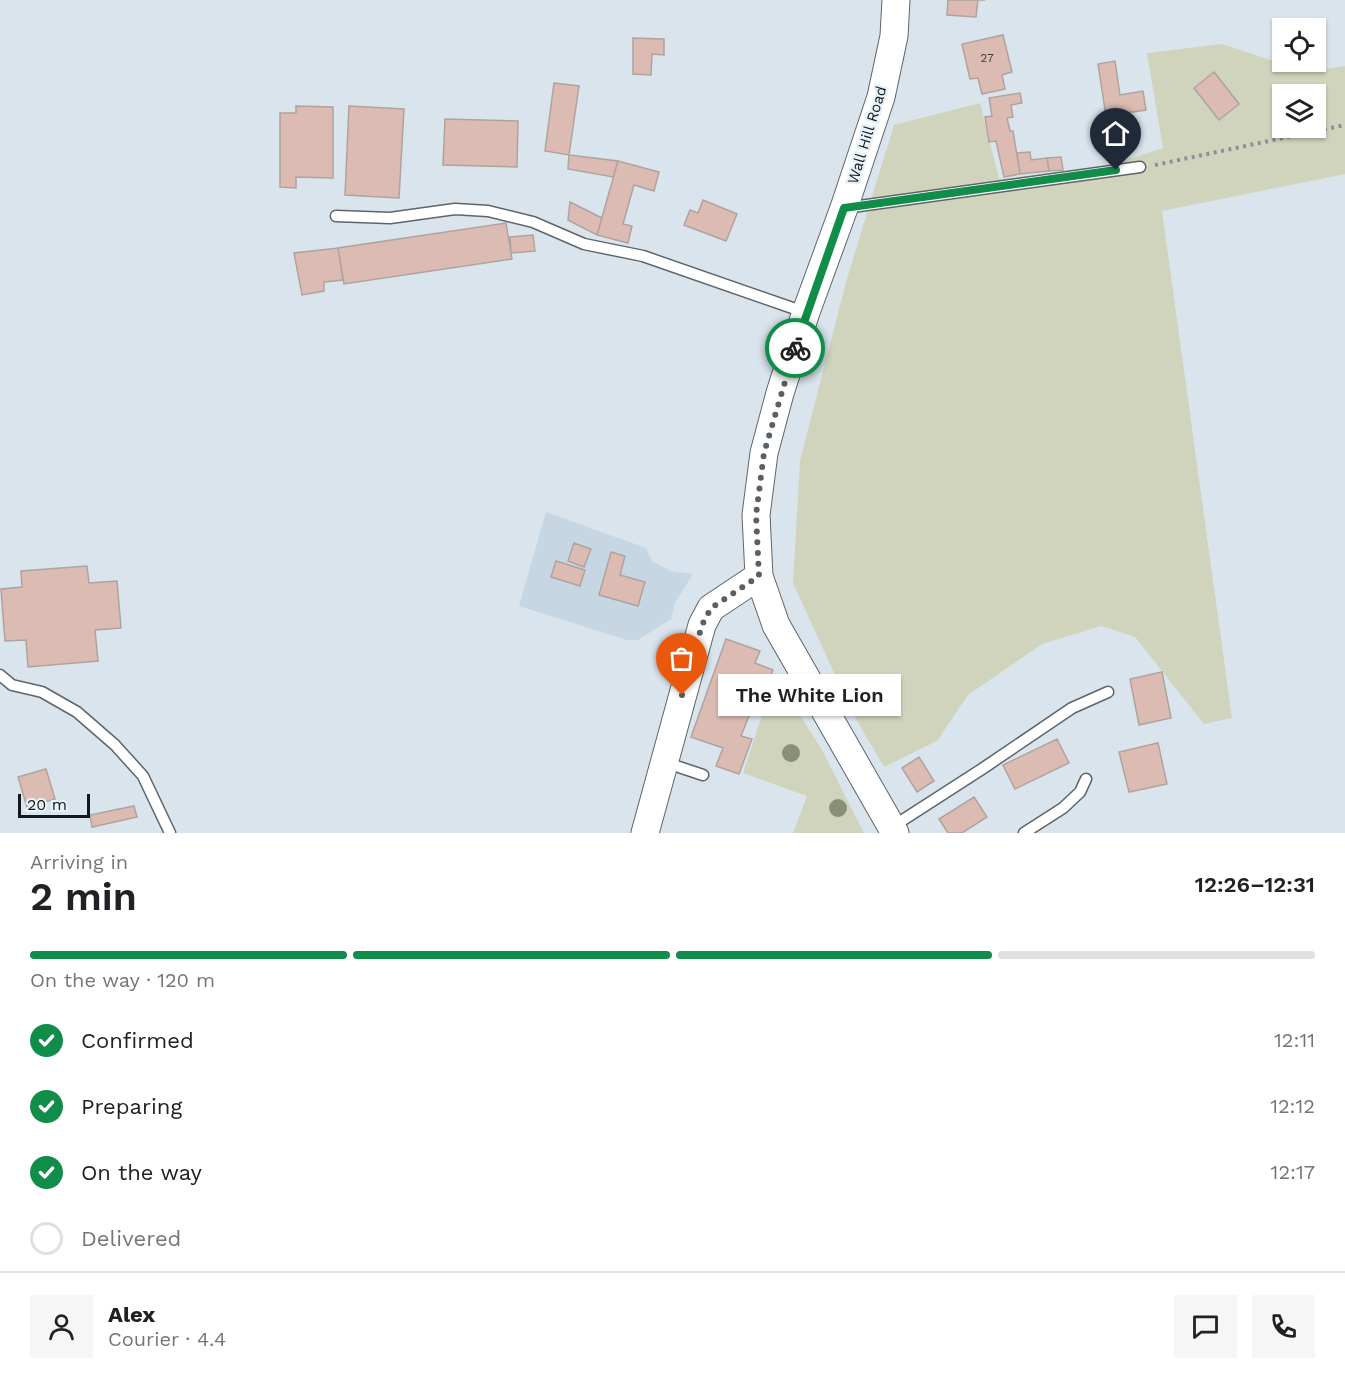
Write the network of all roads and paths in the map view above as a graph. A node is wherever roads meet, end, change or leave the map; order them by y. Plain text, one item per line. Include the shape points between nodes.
1 (896, 0) edge
2 (1345, 125) edge
3 (1140, 167) joint
4 (844, 208) junction
5 (336, 216) dead end
6 (806, 312) junction
7 (759, 576) junction
8 (0, 675) edge
9 (1108, 692) dead end
10 (664, 761) junction
11 (703, 775) dead end
12 (1086, 779) dead end
13 (894, 830) edge
14 (170, 833) edge
15 (645, 833) edge
16 (1024, 833) edge

1 - 4 street, Wall Hill Road via 894,36 881,97
2 - 3 path
3 - 4 lane
4 - 6 street, Wall Hill Road
5 - 6 lane via 390,218 455,209 488,211 533,222 584,244 654,260
6 - 7 street, Wall Hill Road via 764,453 756,515
7 - 10 street via 711,608 702,625
7 - 13 street, Wall Hill Road via 776,625
8 - 14 lane via 12,686 42,692 77,712 115,745 143,777
9 - 13 lane via 1071,708
10 - 11 lane
10 - 15 street
12 - 16 lane via 1080,792 1063,808

